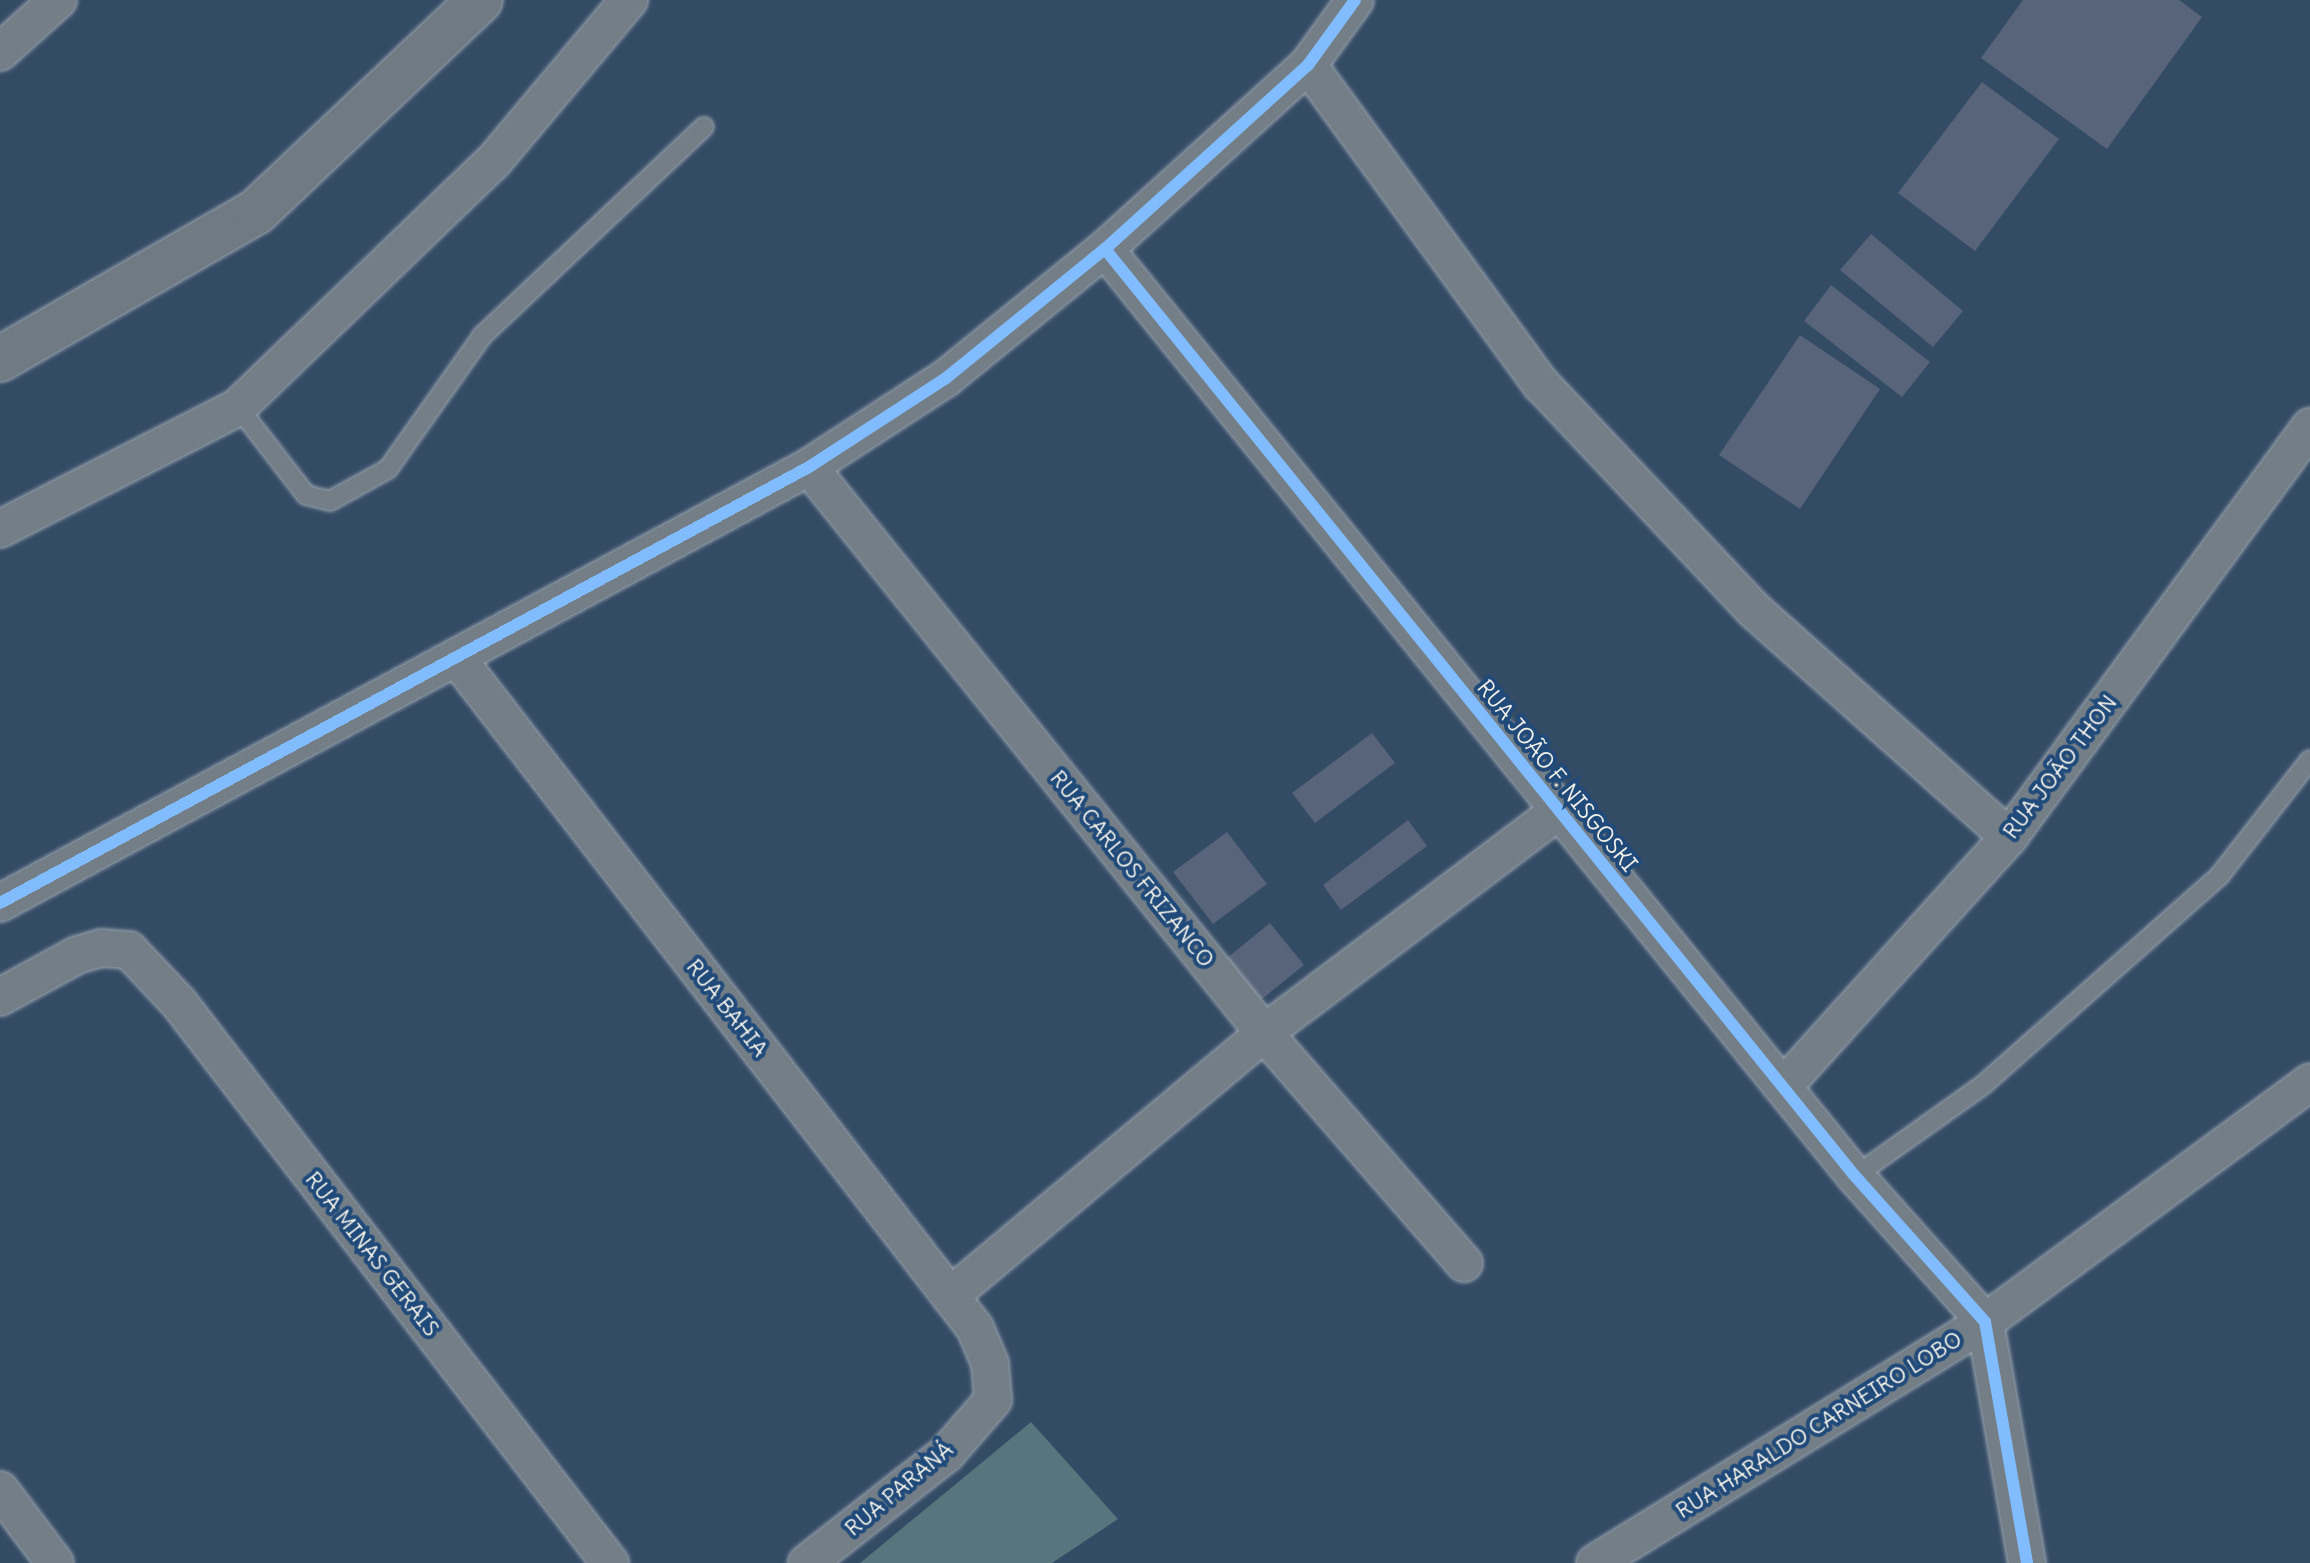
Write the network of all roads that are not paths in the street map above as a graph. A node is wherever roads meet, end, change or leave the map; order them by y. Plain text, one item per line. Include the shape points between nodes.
1 (58, 0) edge
2 (480, 0) edge
3 (629, 0) edge
4 (1355, 0) edge
5 (0, 52) edge
6 (1308, 65) junction
7 (704, 127) dead end
8 (1105, 249) junction
9 (0, 359) edge
10 (238, 407) junction
11 (2310, 427) edge
12 (809, 467) junction
13 (0, 529) edge
14 (456, 657) junction
15 (2310, 760) edge
16 (1559, 811) junction
17 (2009, 837) junction
18 (0, 903) edge
19 (0, 997) edge
20 (1264, 1033) junction
21 (1783, 1087) junction
22 (2302, 1104) edge
23 (1855, 1176) junction
24 (1464, 1263) dead end
25 (950, 1296) junction
26 (1985, 1322) junction
27 (990, 1364) joint
28 (0, 1490) edge
29 (55, 1563) edge
30 (610, 1563) edge
31 (807, 1563) edge
32 (1595, 1563) edge
33 (2027, 1563) edge

1 - 5 street
2 - 9 highway via 256,212
3 - 10 street via 493,162
4 - 6 street
6 - 8 street
6 - 17 street via 1541,384 1754,610
7 - 10 lane via 482,336 388,469 330,501 306,495
8 - 12 street via 946,378
8 - 16 street, RUA JOÃO F. NISGOSKI
10 - 13 street
11 - 17 street, RUA JOÃO THON
12 - 14 street
12 - 20 street, RUA CARLOS FRIZANCO
14 - 18 street
14 - 25 street, RUA BAHIA
15 - 23 lane via 2220,875 1983,1085
16 - 20 street
16 - 21 street, RUA JOÃO F. NISGOSKI
17 - 21 street, RUA JOÃO THON
19 - 30 street, RUA MINAS GERAIS via 77,955 101,948 129,950 179,1003
20 - 24 street, RUA CARLOS FRIZANCO
20 - 25 street
21 - 23 street, RUA JOÃO F. NISGOSKI
22 - 26 street, RUA HARALDO CARNEIRO LOBO
23 - 26 street, RUA JOÃO F. NISGOSKI
25 - 27 street, RUA BAHIA via 975,1328
26 - 32 street, RUA HARALDO CARNEIRO LOBO
26 - 33 street
27 - 31 street, RUA PARANÁ via 993,1400 946,1454
28 - 29 street

